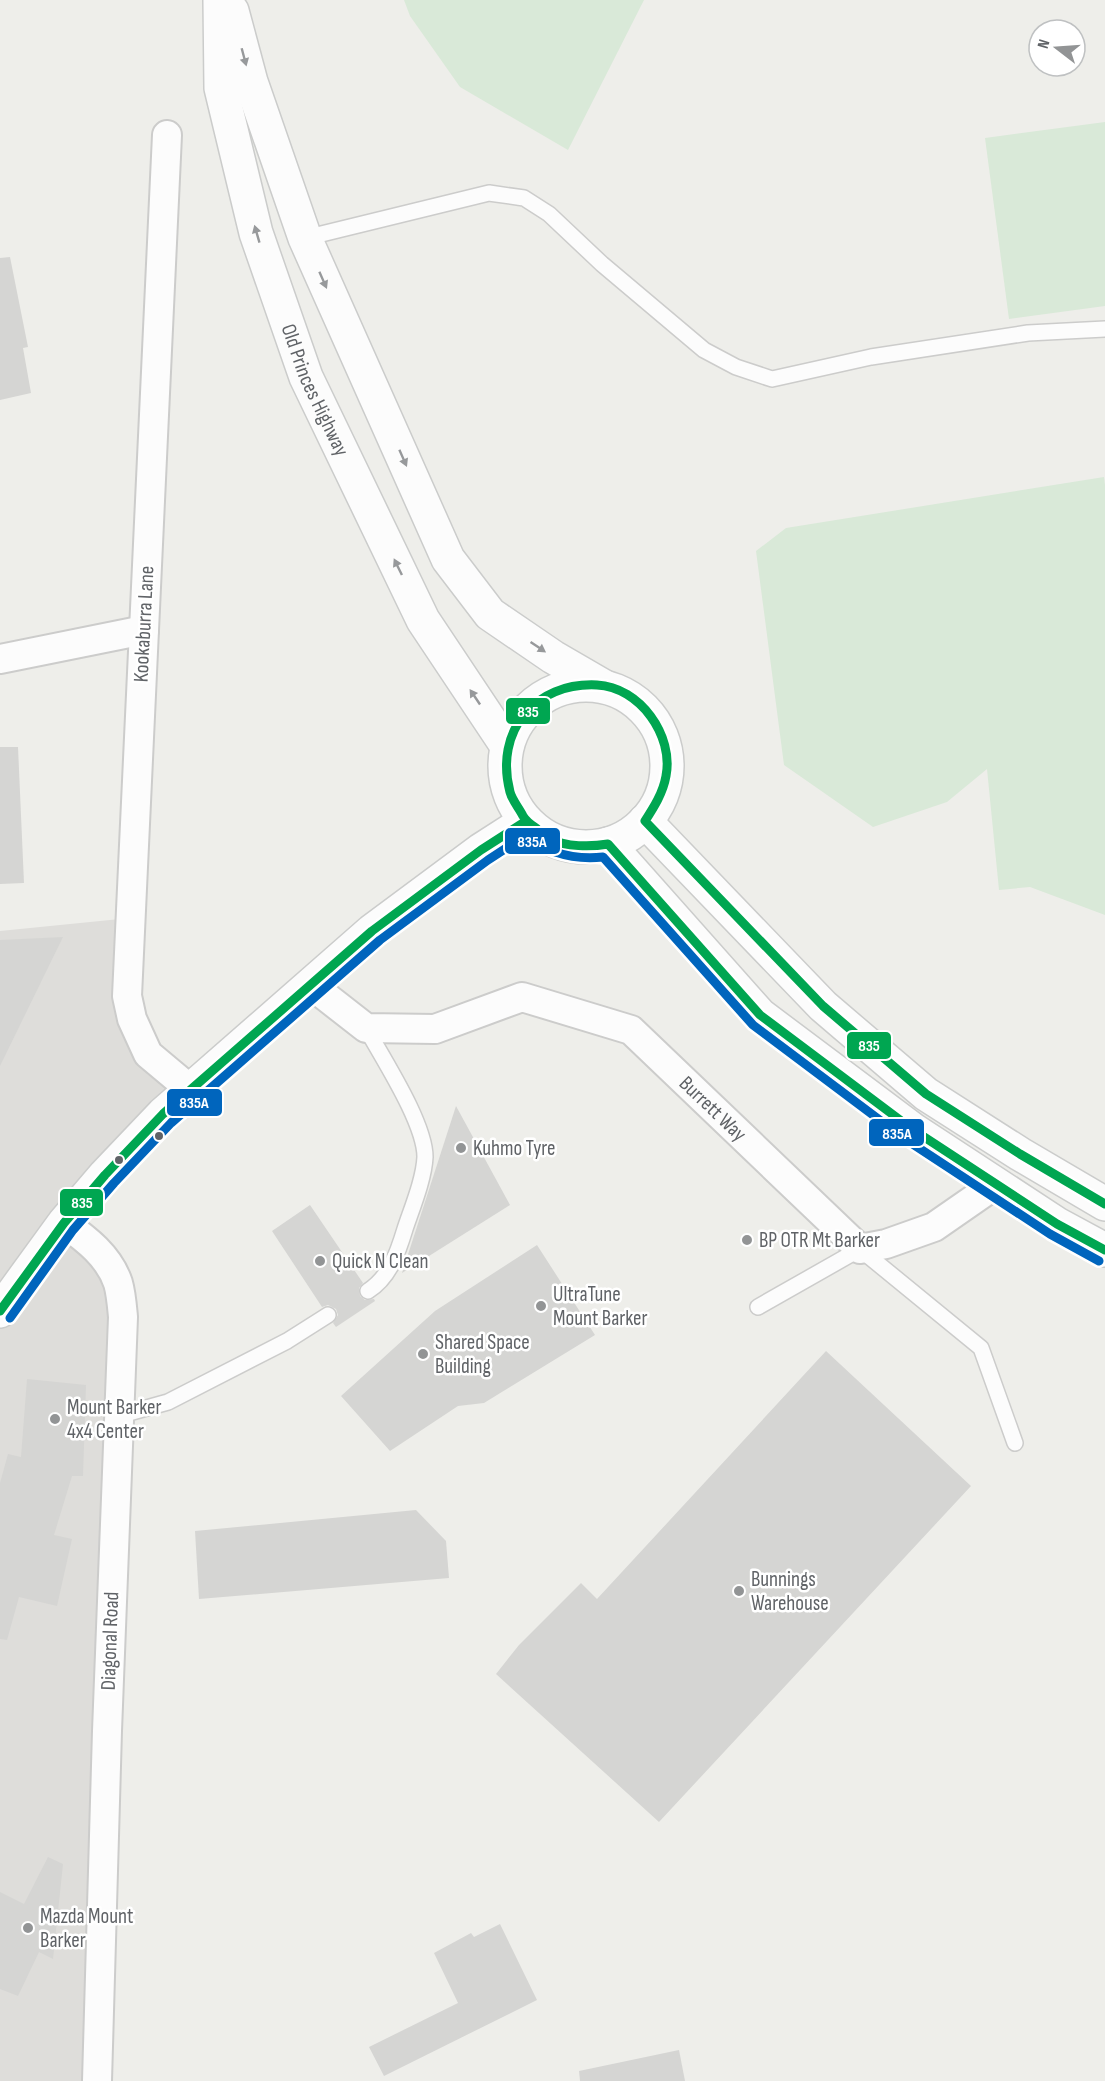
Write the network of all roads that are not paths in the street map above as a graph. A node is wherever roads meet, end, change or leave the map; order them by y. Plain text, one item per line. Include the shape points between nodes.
1 (220, 0) edge
2 (230, 0) edge
3 (167, 135) dead end
4 (305, 238) junction
5 (1105, 329) edge
6 (144, 630) junction
7 (0, 659) edge
8 (603, 686) junction
9 (507, 746) junction
10 (526, 821) junction
11 (645, 821) junction
12 (609, 844) junction
13 (311, 985) junction
14 (366, 1028) junction
15 (191, 1090) junction
16 (996, 1184) junction
17 (1105, 1204) edge
18 (64, 1223) junction
19 (860, 1249) junction
20 (1105, 1250) edge
21 (368, 1291) dead end
22 (758, 1307) dead end
23 (0, 1311) edge
24 (328, 1315) dead end
25 (118, 1416) junction
26 (1015, 1443) dead end
27 (97, 2081) edge

9 -> 1 main road, Old Princes Highway via 423,620 306,377 256,234 221,88
2 -> 4 main road via 251,82
3 - 6 street, Kookaburra Lane
4 - 5 lane via 489,193 524,198 549,214 704,350 736,367 772,379 871,357 1028,333
4 -> 8 main road via 447,559 490,614
6 - 7 street
6 - 15 street, Kookaburra Lane via 127,996 132,1019 148,1054
8 - 9 main road via 578,684 554,691 533,704 517,723
8 - 11 main road via 626,694 645,709 659,729 664,745 667,777 659,801
9 - 10 main road via 505,772 511,798
10 - 12 main road via 543,835 564,844
10 - 13 main road via 372,931
11 - 12 main road
11 - 17 main road via 823,1006 926,1094
12 - 16 main road via 760,1015 912,1129
13 - 14 street
13 - 15 main road
14 - 19 street, Burrett Way via 435,1029 522,997 631,1030
14 - 21 lane via 411,1110 425,1158 395,1258 380,1283
15 - 18 main road via 163,1114
16 - 19 street via 934,1227
16 - 20 main road
18 - 23 main road
18 - 25 street, Diagonal Road via 106,1259 118,1283 123,1317
19 - 22 lane
19 - 26 lane, Burrett Way via 981,1348
24 - 25 lane via 287,1341 168,1402
25 - 27 street, Diagonal Road

